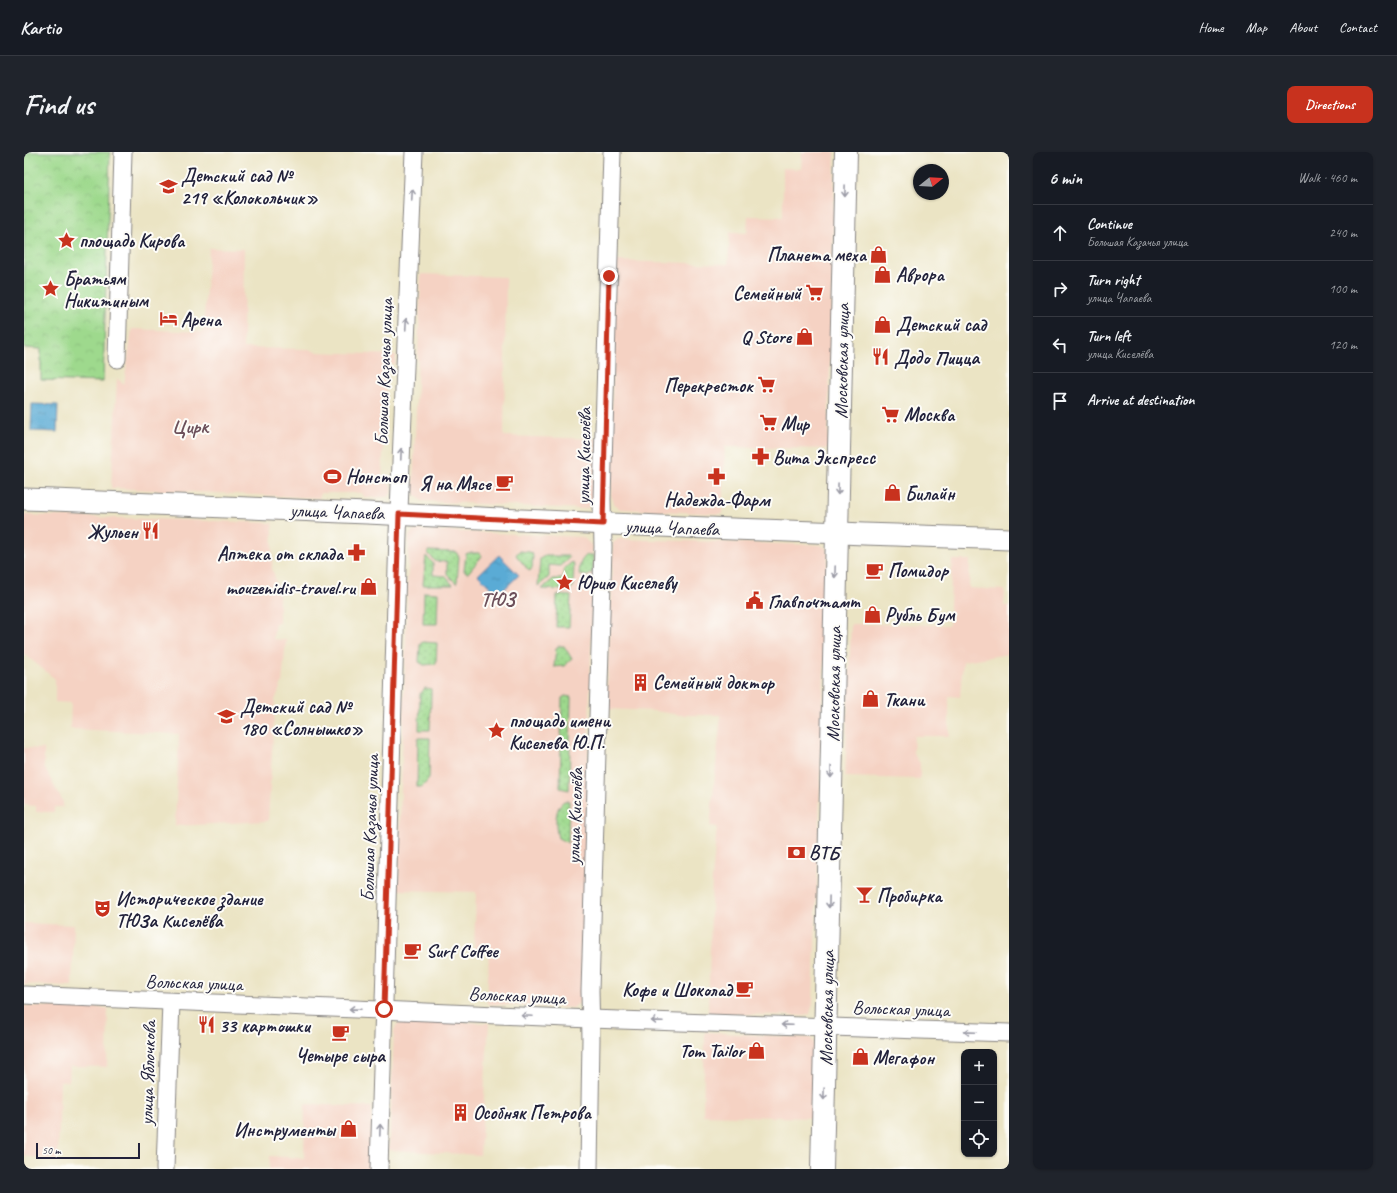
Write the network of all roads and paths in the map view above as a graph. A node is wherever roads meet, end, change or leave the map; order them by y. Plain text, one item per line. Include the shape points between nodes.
1 (123, 152) edge
2 (414, 152) edge
3 (612, 152) edge
4 (846, 152) edge
5 (117, 359) dead end
6 (24, 499) edge
7 (399, 514) junction
8 (603, 524) junction
9 (836, 533) junction
10 (1009, 539) edge
11 (24, 995) edge
12 (171, 1002) junction
13 (384, 1009) junction
14 (590, 1019) junction
15 (826, 1027) junction
16 (1009, 1033) edge
17 (165, 1169) edge
18 (379, 1169) edge
19 (589, 1169) edge
20 (822, 1169) edge

1 - 5 street
7 -> 2 street, Большая Казачья улица
3 - 8 street, улица Киселёва
4 -> 9 main road, Московская улица
6 - 7 street, улица Чапаева
7 - 8 street, улица Чапаева
7 - 13 street, Большая Казачья улица
8 - 9 street, улица Чапаева
8 - 14 street, улица Киселёва
9 - 10 street, улица Чапаева
9 -> 15 main road, Московская улица
11 - 12 street, Вольская улица
13 -> 12 street, Вольская улица
12 - 17 street, улица Яблочкова
14 -> 13 street, Вольская улица
18 -> 13 street, Большая Казачья улица
15 -> 14 street, Вольская улица
14 - 19 street, улица Киселёва
16 -> 15 street, Вольская улица
15 -> 20 main road, Московская улица

